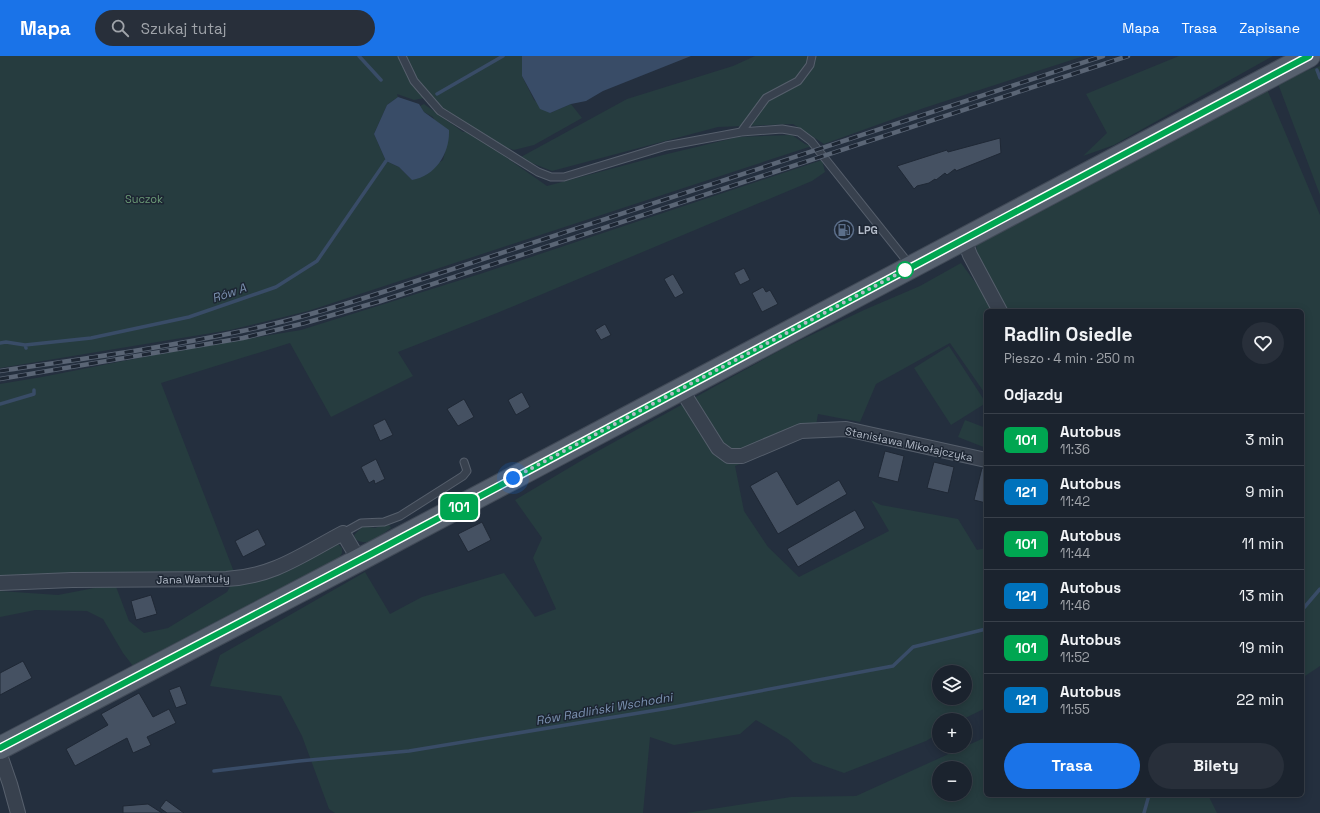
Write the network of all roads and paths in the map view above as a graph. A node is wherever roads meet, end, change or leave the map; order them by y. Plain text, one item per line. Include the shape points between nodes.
1 (402, 56) edge
2 (812, 56) edge
3 (1309, 56) edge
4 (741, 132) junction
5 (964, 239) junction
6 (912, 266) junction
7 (999, 309) edge
8 (681, 388) junction
9 (984, 460) edge
10 (464, 462) dead end
11 (343, 533) junction
12 (359, 560) junction
13 (0, 583) edge
14 (0, 748) edge
15 (0, 755) edge
16 (18, 813) edge

1 - 4 lane via 414,82 440,111 538,172 551,177 564,177 583,172 666,146
2 - 4 lane via 810,65 798,81 766,98
3 - 5 main road
4 - 6 lane via 782,129 798,132 811,141
5 - 6 main road
5 - 7 street
6 - 8 main road
8 - 9 street, Stanisława Mikołajczyka via 718,448 729,456 742,456 802,431 846,429
8 - 12 main road
10 - 11 lane via 467,471 463,476 400,516 384,522 361,523
11 - 12 street
11 - 13 street, Jana Wantuły via 278,568 250,577
12 - 14 main road
15 - 16 street

